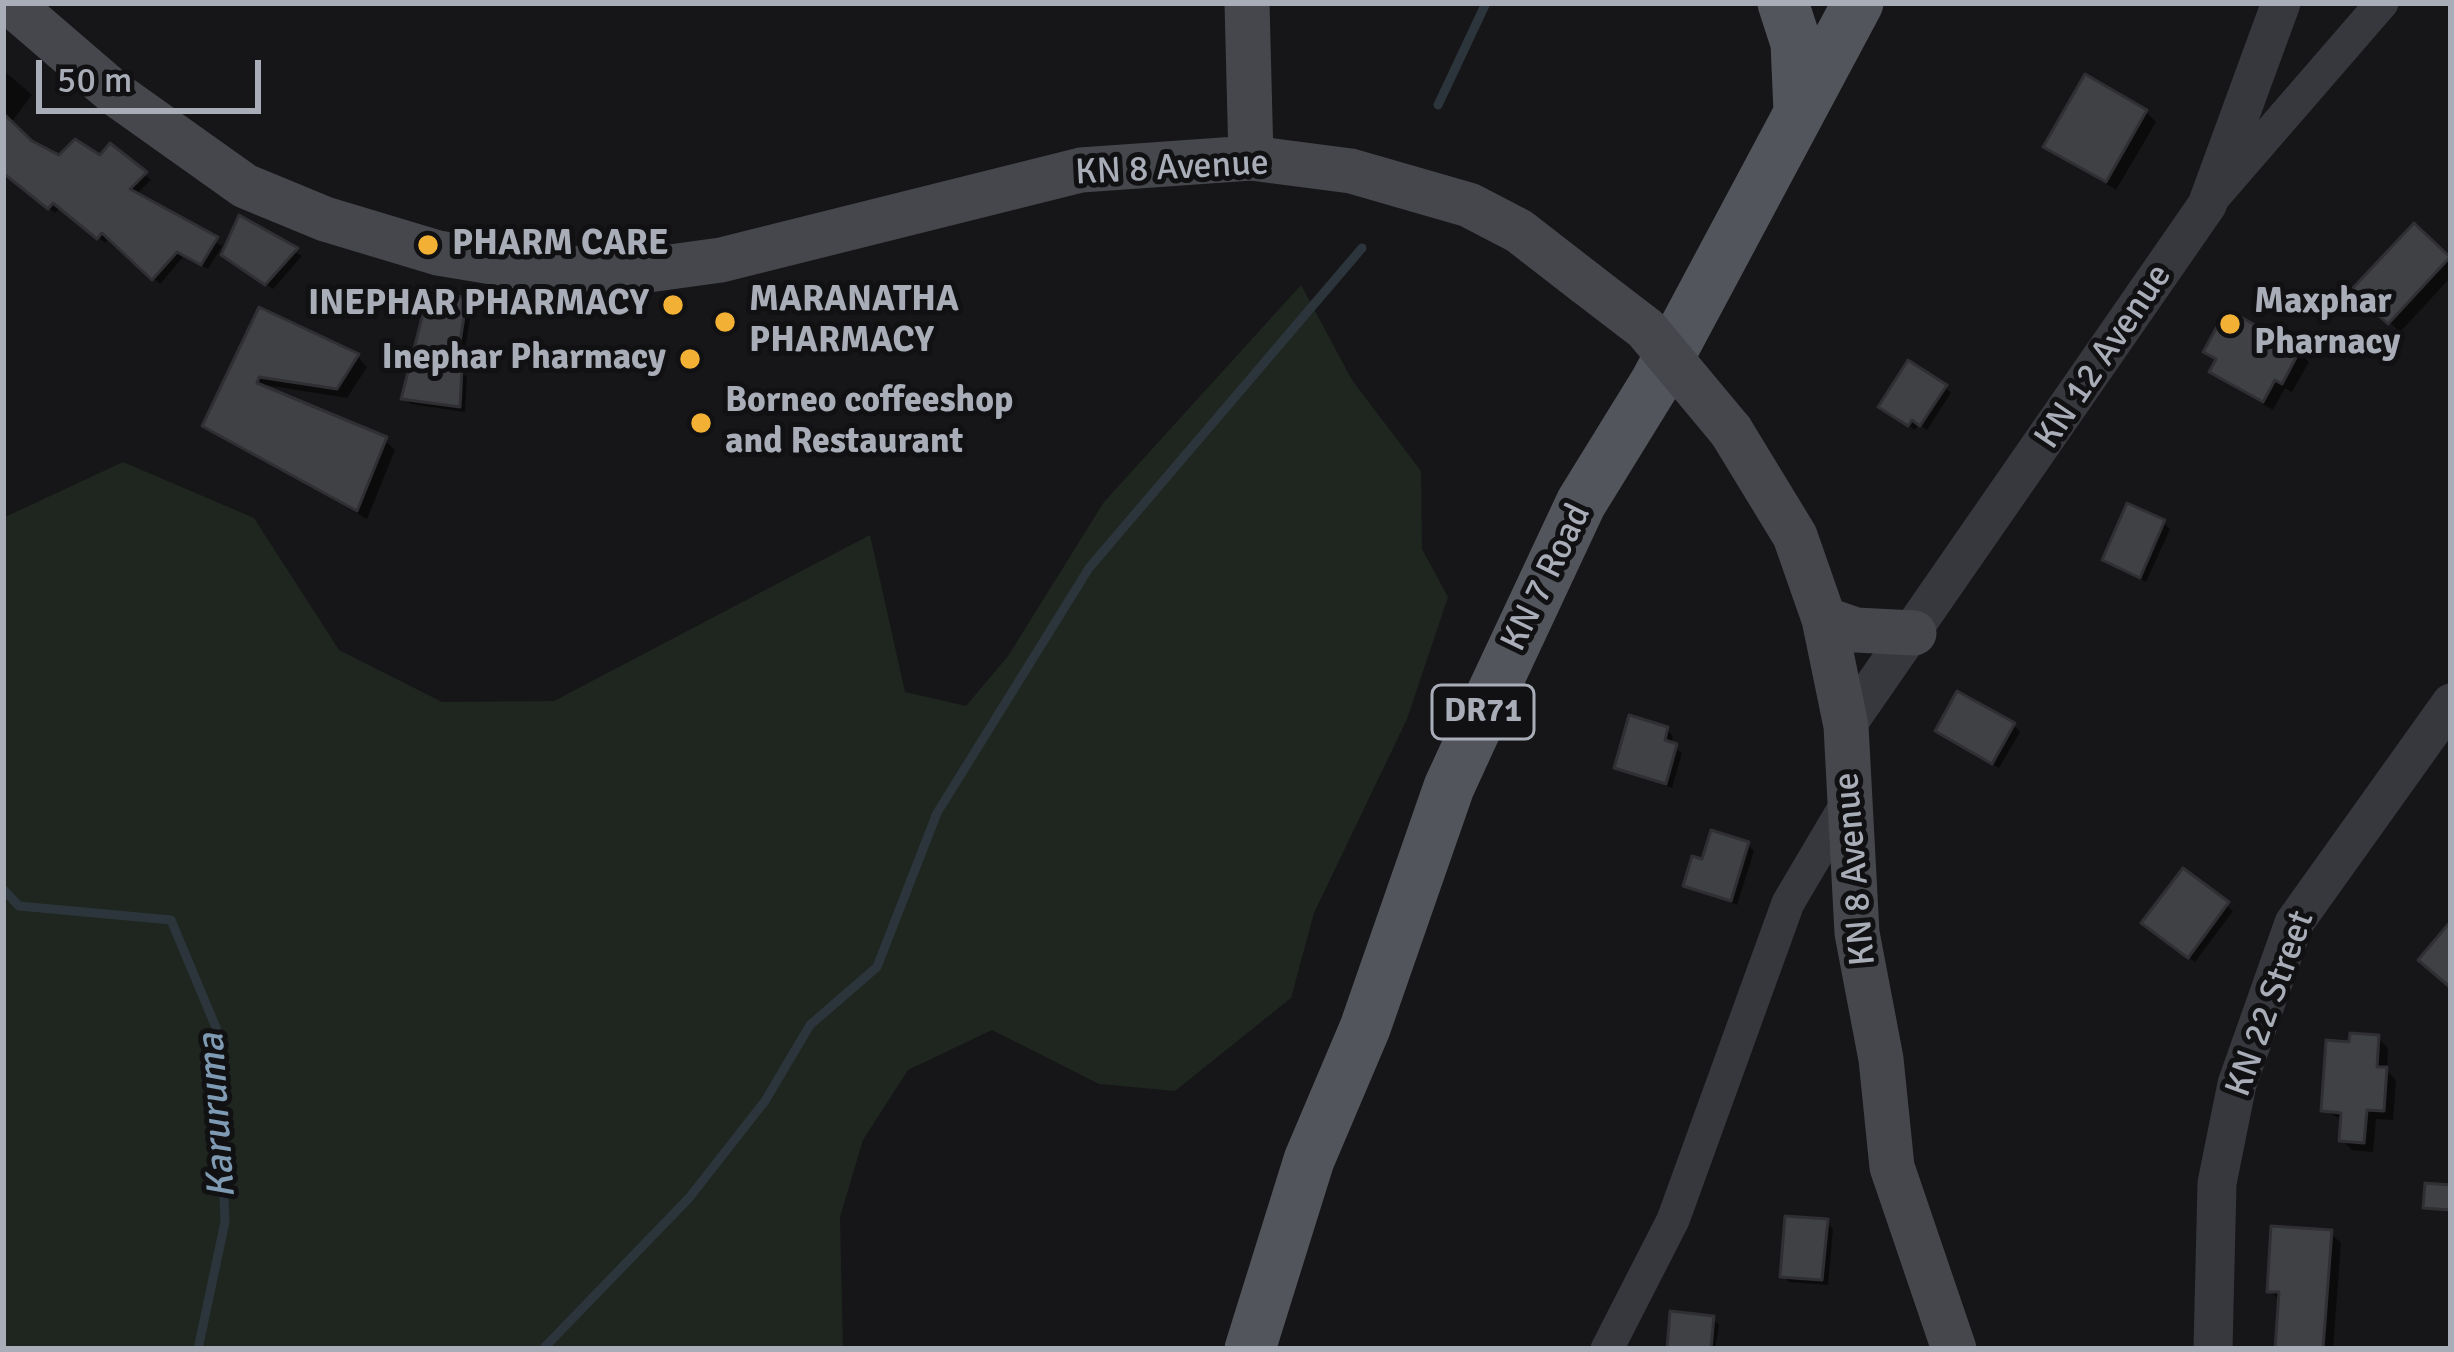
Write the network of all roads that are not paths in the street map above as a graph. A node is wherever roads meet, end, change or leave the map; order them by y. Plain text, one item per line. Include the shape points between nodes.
1 (10, 3) edge
2 (1247, 3) edge
3 (1783, 3) edge
4 (1794, 3) edge
5 (2282, 3) edge
6 (2382, 3) edge
7 (1852, 12) edge
8 (1799, 112) junction
9 (1250, 158) junction
10 (2207, 205) junction
11 (1824, 619) junction
12 (1914, 633) junction
13 (2451, 703) edge
14 (1846, 726) junction
15 (1846, 803) junction
16 (1250, 1349) edge
17 (1607, 1349) edge
18 (1954, 1349) edge
19 (2213, 1349) edge

1 - 9 main road, KN 8 Avenue via 117,95 245,186 438,253 517,266 641,272 721,260 1081,170
2 - 9 main road
3 - 8 main road via 1796,43
4 - 7 main road
5 - 10 street
6 - 10 street, KN 12 Avenue
7 - 8 main road, KN 7 Road / DR71
8 - 16 main road, KN 7 Road / DR71 via 1655,383 1581,503 1458,768 1309,1160
9 - 11 main road, KN 8 Avenue, bridge via 1370,175 1468,205 1519,231 1646,329 1731,431 1795,536
10 - 12 street, KN 12 Avenue
11 - 12 main road
11 - 14 main road, KN 8 Avenue
12 - 14 street, KN 12 Avenue
13 - 19 street, KN 22 Street via 2294,923 2237,1084 2217,1183
14 - 15 main road, KN 8 Avenue
15 - 17 street via 1789,902 1673,1220
15 - 18 main road, KN 8 Avenue via 1892,1167

